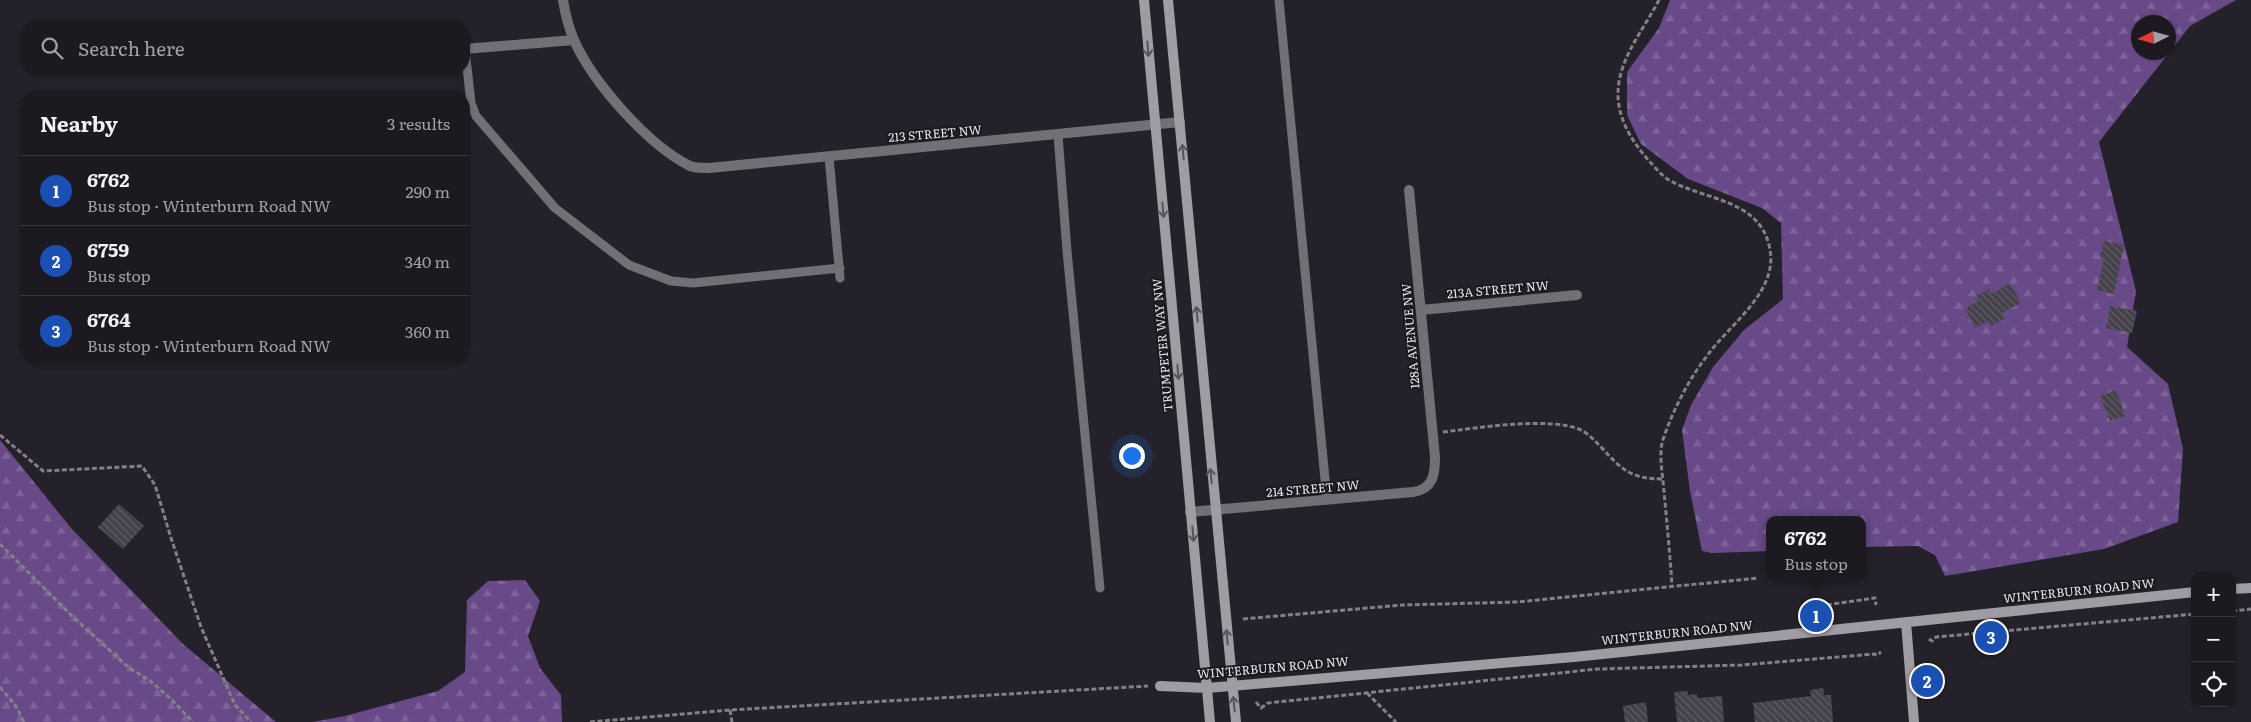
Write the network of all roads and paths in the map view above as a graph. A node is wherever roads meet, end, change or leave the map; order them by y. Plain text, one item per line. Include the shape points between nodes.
1 (562, 0) edge
2 (1144, 0) edge
3 (1168, 0) edge
4 (1279, 0) edge
5 (1659, 0) edge
6 (574, 40) junction
7 (470, 49) edge
8 (467, 75) edge
9 (469, 90) edge
10 (470, 95) edge
11 (1180, 122) junction
12 (1155, 124) junction
13 (1058, 135) junction
14 (829, 156) junction
15 (1410, 190) dead end
16 (1577, 295) dead end
17 (1421, 310) junction
18 (1433, 433) junction
19 (0, 435) edge
20 (1663, 479) junction
21 (1433, 480) joint
22 (1327, 500) junction
23 (1214, 510) junction
24 (1190, 512) junction
25 (0, 544) edge
26 (1758, 578) dead end
27 (1672, 586) junction
28 (1100, 588) dead end
29 (2251, 588) edge
30 (2236, 589) edge
31 (2191, 592) edge
32 (1876, 605) dead end
33 (1812, 607) dead end
34 (2251, 609) edge
35 (2236, 610) edge
36 (2191, 614) edge
37 (1243, 619) dead end
38 (1906, 622) junction
39 (1929, 638) dead end
40 (1880, 652) dead end
41 (1160, 686) joint
42 (1232, 686) junction
43 (0, 687) edge
44 (1207, 688) junction
45 (1367, 692) junction
46 (1256, 702) dead end
47 (730, 710) junction
48 (24, 722) edge
49 (192, 722) edge
50 (251, 722) edge
51 (590, 722) edge
52 (732, 722) edge
53 (1210, 722) edge
54 (1236, 722) edge
55 (1396, 722) edge
56 (1914, 722) edge

1 - 6 street
2 -> 12 street, TRUMPETER WAY NW
3 - 11 street
4 - 22 lane
5 - 20 path via 1620,75 1618,95 1622,120 1644,155 1668,180 1732,204 1759,223 1767,239 1770,256 1770,271 1761,291 1707,355 1670,420 1662,443
6 - 7 street
6 - 14 street, 213 STREET NW via 590,70 615,102 640,128 692,166 709,168
8 - 9 lane
10 - 14 lane via 476,116 555,208 629,265 671,281 693,283 840,273
11 - 12 street, 213 STREET NW
23 -> 11 street
12 - 13 street, 213 STREET NW
12 -> 24 street, TRUMPETER WAY NW
13 - 14 street, 213 STREET NW
13 - 28 lane
15 - 17 street, 128A AVENUE NW
16 - 17 street, 213A STREET NW
17 - 18 street, 128A AVENUE NW
18 - 20 path via 1556,423 1590,436 1625,471 1636,476
18 - 21 street, 128A AVENUE NW
19 - 50 path via 43,471 142,466 155,485 201,627 235,705
20 - 27 path
21 - 22 street, 214 STREET NW via 1421,491
22 - 23 street, 214 STREET NW
23 - 24 street, 214 STREET NW
42 -> 23 street
24 -> 44 street, TRUMPETER WAY NW
25 - 49 path via 74,618 128,667 172,700
26 - 27 path
27 - 37 path via 1517,602 1402,605
29 - 30 street
31 - 38 street, WINTERBURN ROAD NW
32 - 33 path via 1875,598
34 - 35 path
36 - 39 path via 1936,637 1932,641
38 - 42 street, WINTERBURN ROAD NW via 1574,657
38 - 56 street
40 - 45 path via 1877,655 1742,665 1598,669
41 - 44 street, WINTERBURN ROAD NW
41 - 47 path
42 - 44 street, WINTERBURN ROAD NW
54 -> 42 street
43 - 48 path
44 - 53 street, TRUMPETER WAY NW
45 - 46 path via 1268,703 1261,708
45 - 55 path
47 - 51 path
47 - 52 path

